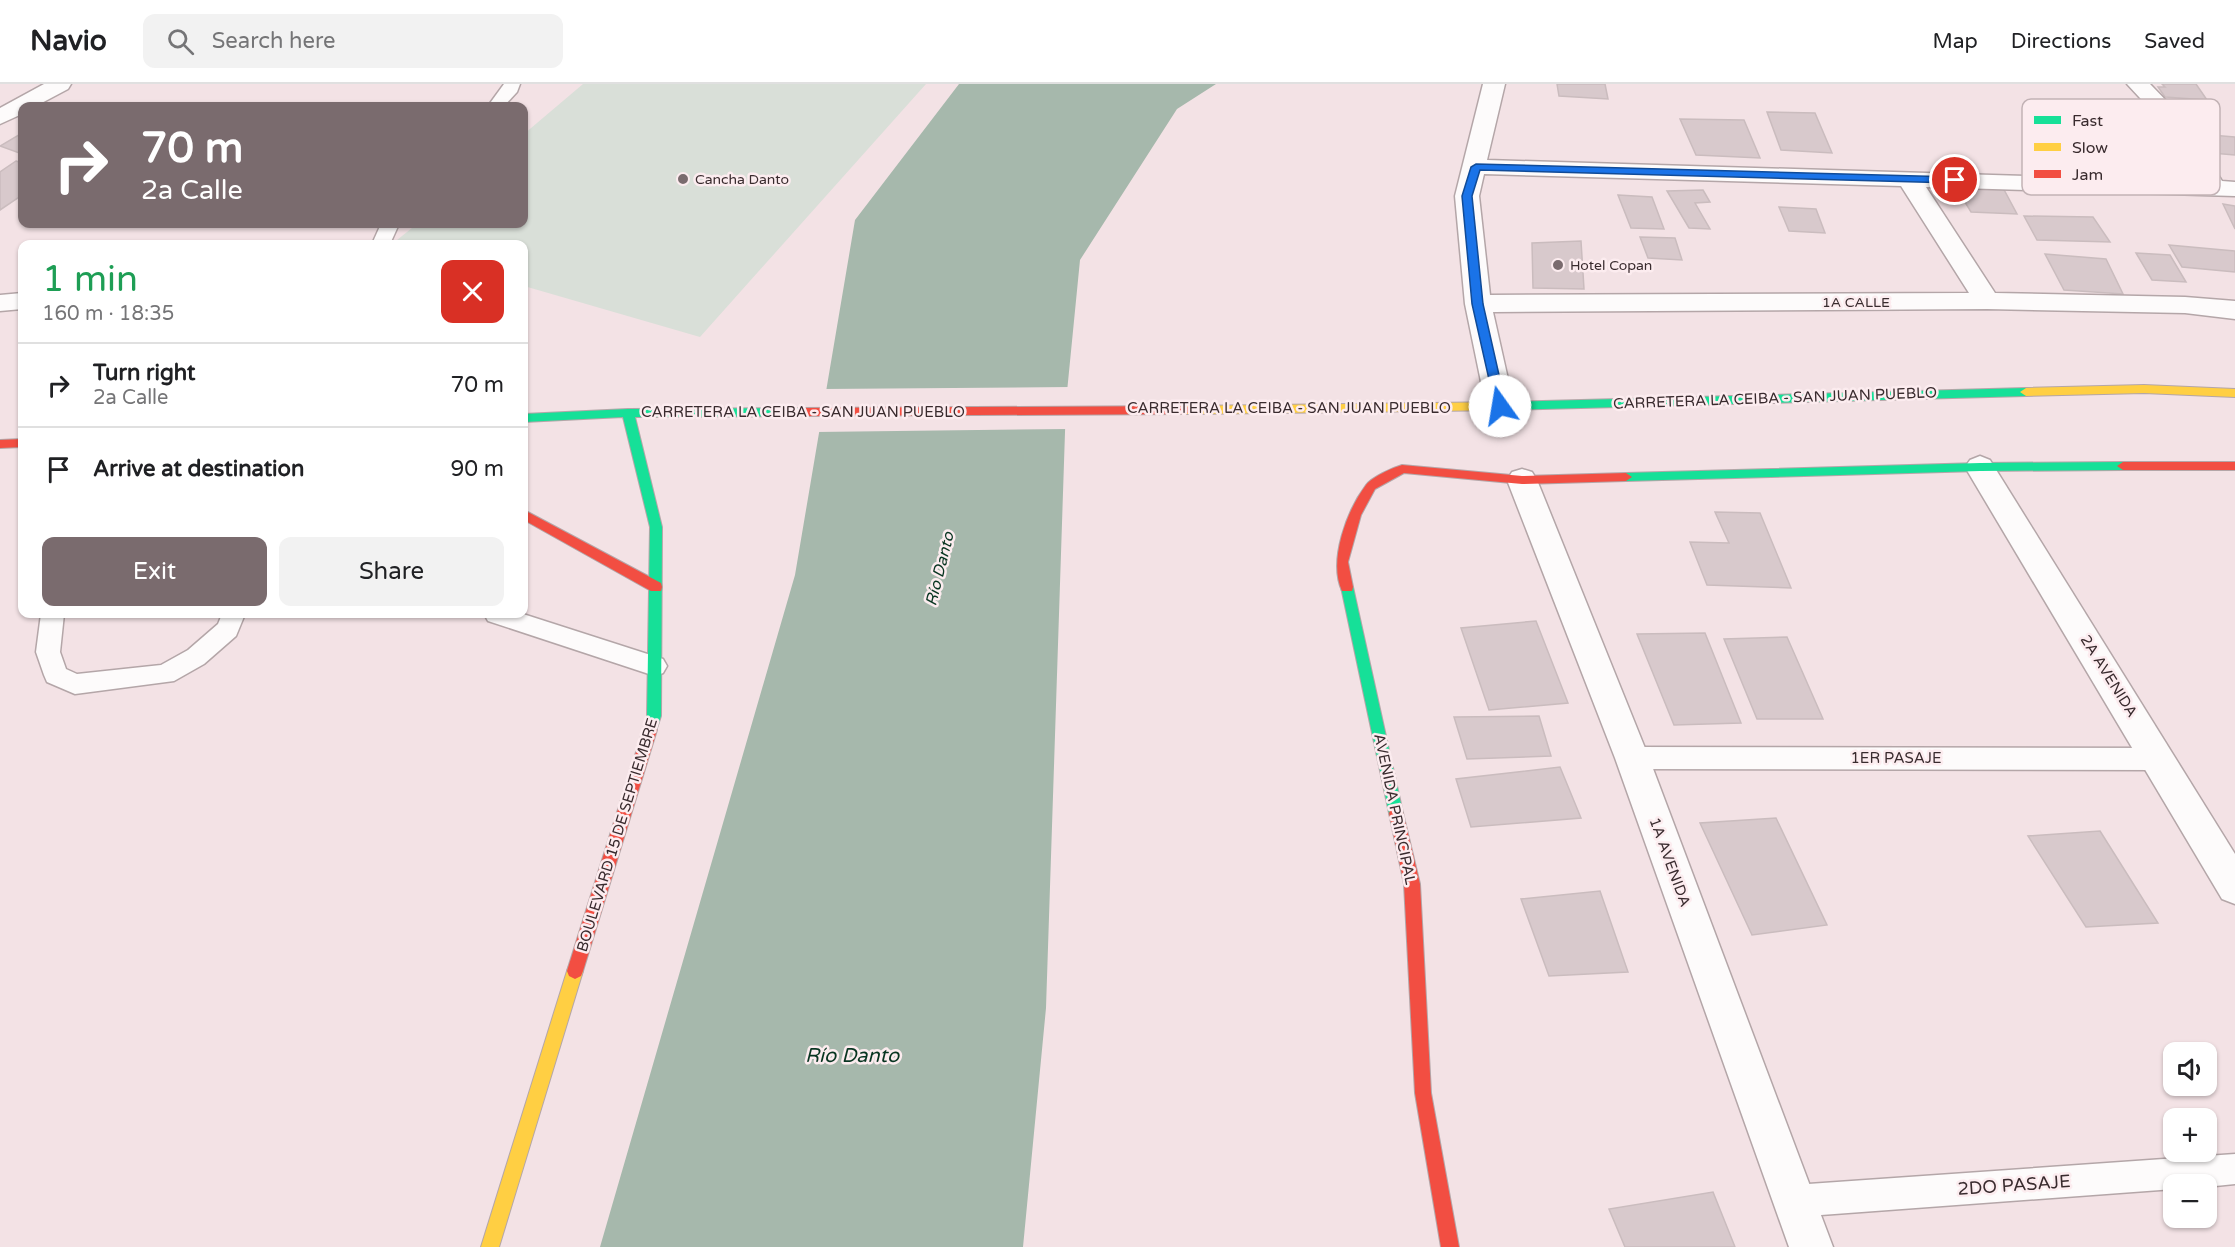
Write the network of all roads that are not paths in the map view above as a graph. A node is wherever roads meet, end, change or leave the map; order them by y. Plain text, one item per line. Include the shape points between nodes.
1 (60, 84) edge
2 (512, 84) edge
3 (1494, 84) edge
4 (2138, 84) edge
5 (2152, 99) edge
6 (27, 102) edge
7 (500, 102) edge
8 (18, 107) edge
9 (0, 117) edge
10 (1476, 167) junction
11 (1908, 178) junction
12 (2022, 182) edge
13 (18, 301) edge
14 (1987, 302) junction
15 (0, 303) edge
16 (1478, 304) junction
17 (2235, 310) edge
18 (2235, 393) edge
19 (1500, 406) junction
20 (628, 413) junction
21 (528, 418) edge
22 (18, 443) edge
23 (0, 444) edge
24 (2235, 466) edge
25 (1980, 467) junction
26 (1522, 480) junction
27 (528, 517) edge
28 (656, 587) junction
29 (52, 618) edge
30 (232, 618) edge
31 (508, 618) edge
32 (655, 666) junction
33 (1632, 758) junction
34 (2159, 759) junction
35 (2235, 887) edge
36 (2235, 1169) edge
37 (1794, 1201) junction
38 (490, 1247) edge
39 (1450, 1247) edge
40 (1810, 1247) edge

1 - 6 street
2 - 7 lane
3 - 10 street
4 - 5 street
8 - 9 street
10 - 11 street
10 - 16 street via 1467,196
11 - 12 street
11 - 14 street
13 - 15 street
14 - 16 street, 1A CALLE
14 - 17 street, 1A CALLE via 2185,305
16 - 19 street
18 - 19 street, CARRETERA LA CEIBA - SAN JUAN PUEBLO via 2144,389
19 - 20 street, CARRETERA LA CEIBA - SAN JUAN PUEBLO
20 - 21 street, CARRETERA LA CEIBA - SAN JUAN PUEBLO
20 - 28 street, BOULEVARD 15 DE SEPTIEMBRE via 656,527
22 - 23 street
24 - 25 street
25 - 26 street
25 - 34 street, 2A AVENIDA
26 - 33 street, 1A AVENIDA
26 - 39 street, AVENIDA PRINCIPAL via 1402,469 1371,486 1355,515 1342,562 1412,884 1423,1093
27 - 28 street
28 - 32 street, BOULEVARD 15 DE SEPTIEMBRE
29 - 30 lane via 48,652 56,675 75,684 165,674 196,657 228,629
31 - 32 lane
32 - 38 street, BOULEVARD 15 DE SEPTIEMBRE via 654,716
33 - 34 lane, 1ER PASAJE
33 - 37 street, 1A AVENIDA
34 - 35 street, 2A AVENIDA
36 - 37 lane, 2DO PASAJE
37 - 40 street, 1A AVENIDA

